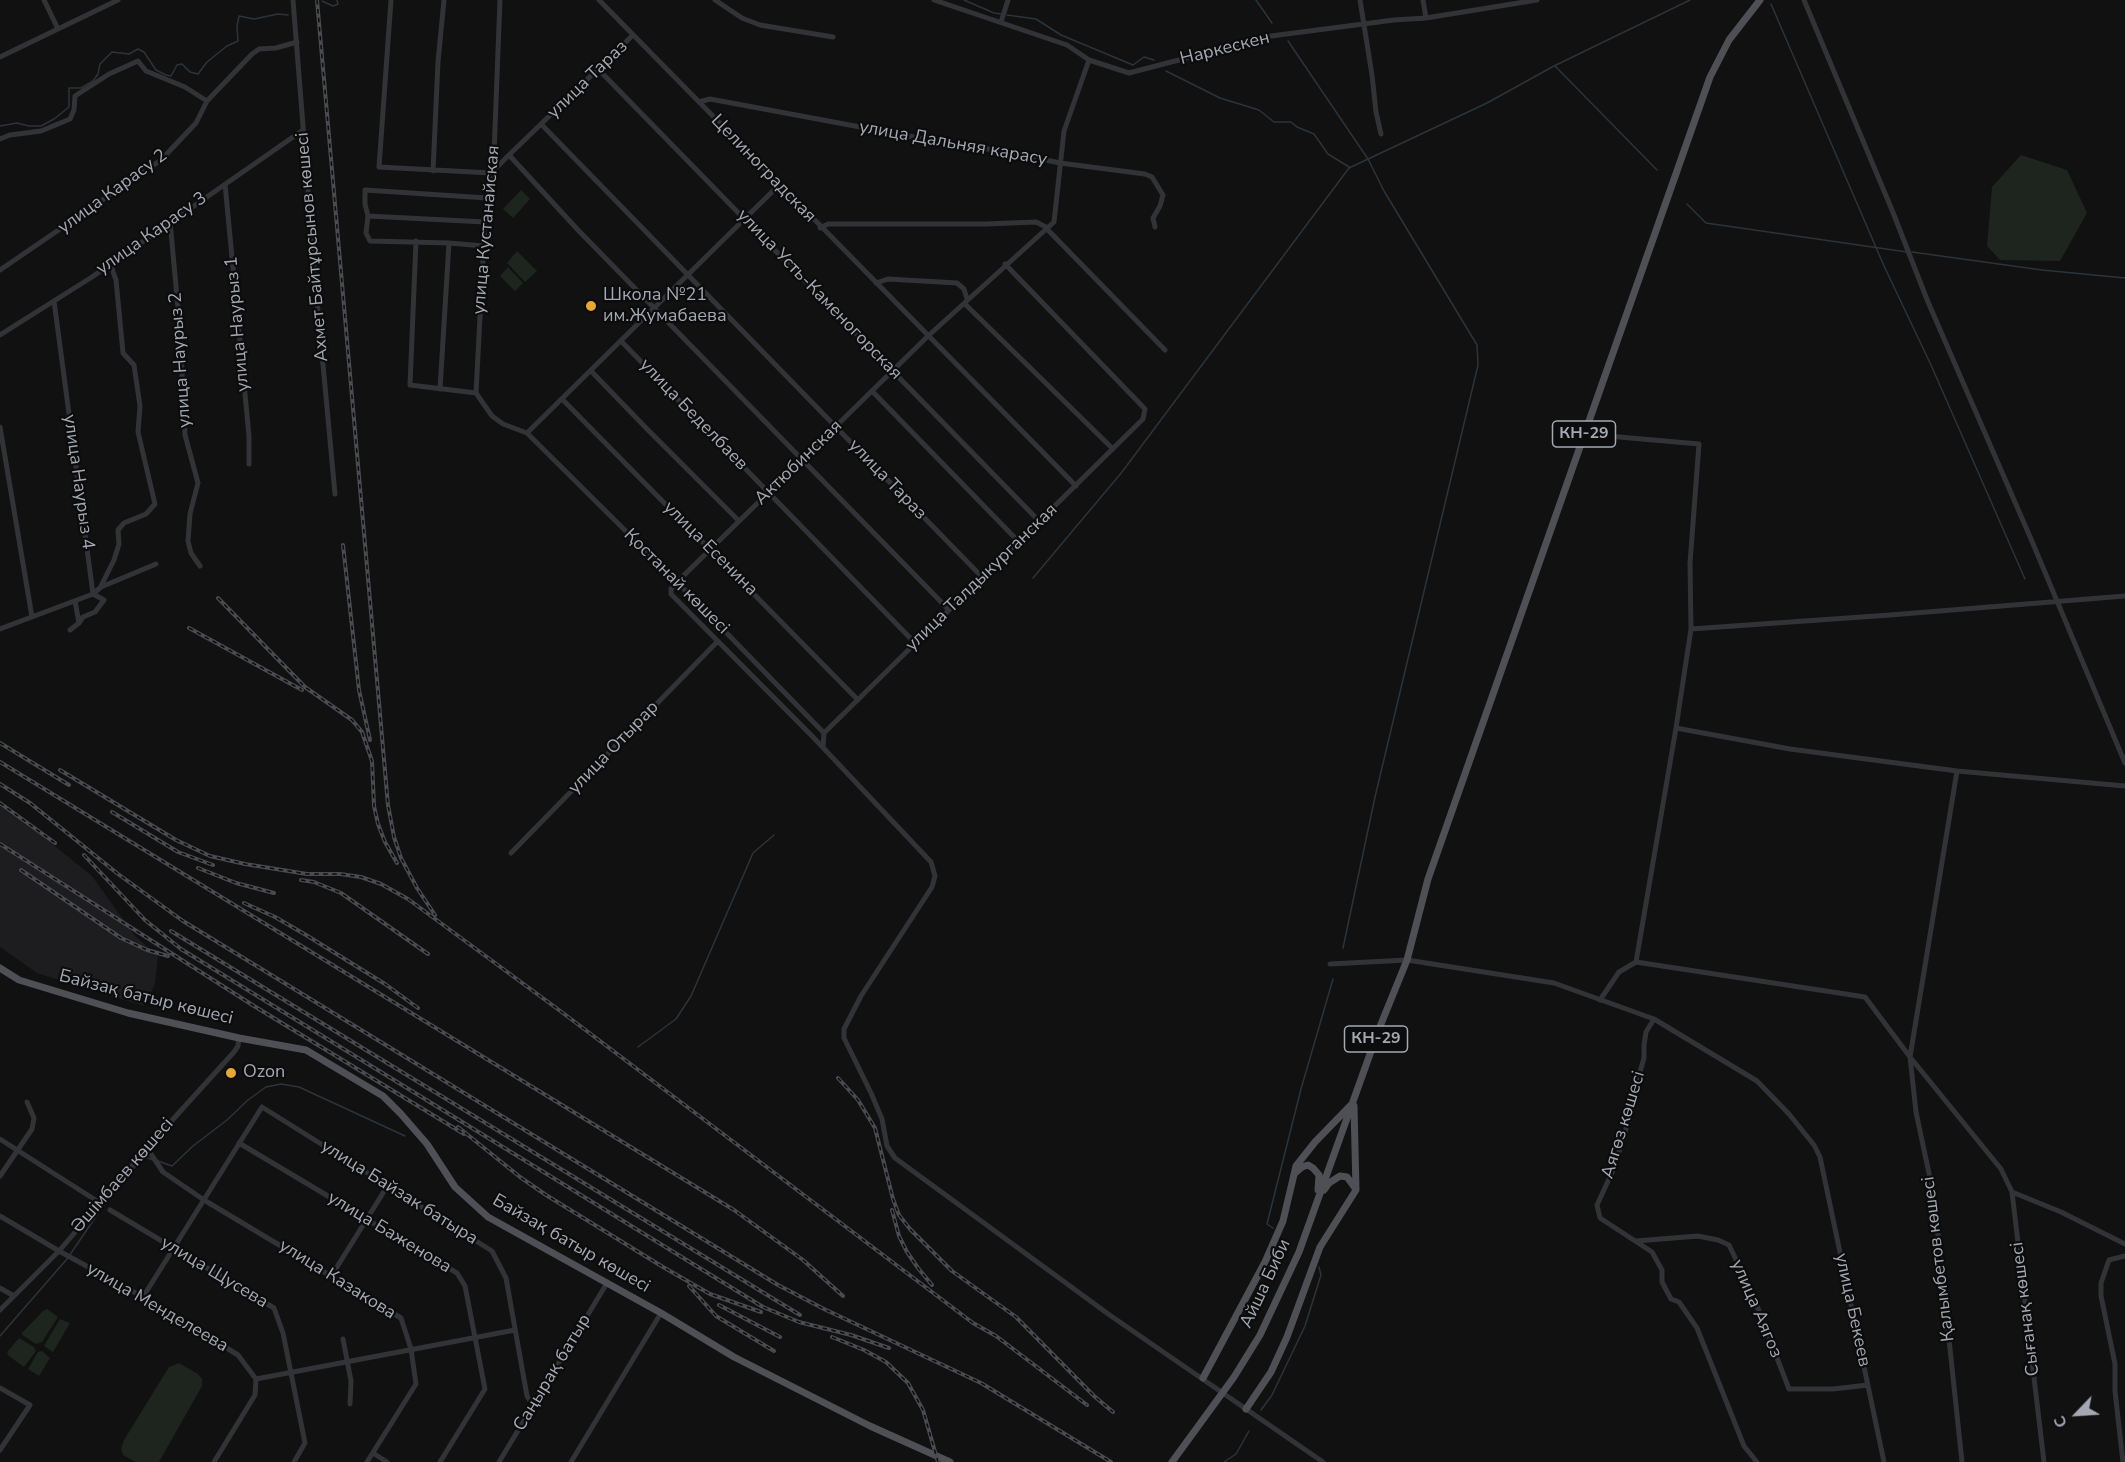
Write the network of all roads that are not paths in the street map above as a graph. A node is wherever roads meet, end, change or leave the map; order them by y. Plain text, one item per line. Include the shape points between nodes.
1 (44, 0) edge
2 (118, 0) edge
3 (293, 0) edge
4 (390, 0) edge
5 (444, 0) edge
6 (500, 0) edge
7 (599, 0) edge
8 (715, 0) edge
9 (934, 0) edge
10 (999, 0) edge
11 (1360, 0) edge
12 (1423, 0) edge
13 (1537, 0) edge
14 (1760, 0) edge
15 (1804, 0) edge
16 (1007, 3) edge
17 (1426, 18) junction
18 (1001, 22) junction
19 (1364, 24) junction
20 (58, 29) junction
21 (633, 35) junction
22 (834, 37) dead end
23 (297, 42) junction
24 (0, 57) edge
25 (1089, 60) junction
26 (599, 70) junction
27 (207, 101) junction
28 (699, 102) junction
29 (542, 125) junction
30 (303, 130) junction
31 (1381, 134) dead end
32 (0, 139) edge
33 (509, 155) junction
34 (1060, 163) junction
35 (433, 171) junction
36 (491, 173) junction
37 (225, 184) junction
38 (780, 185) junction
39 (487, 198) junction
40 (368, 216) junction
41 (745, 219) junction
42 (170, 221) junction
43 (485, 222) junction
44 (820, 228) junction
45 (1047, 228) junction
46 (1155, 228) dead end
47 (416, 241) junction
48 (450, 243) junction
49 (484, 246) junction
50 (110, 263) junction
51 (1005, 264) junction
52 (0, 270) edge
53 (688, 276) junction
54 (876, 283) junction
55 (54, 301) junction
56 (966, 302) junction
57 (655, 307) junction
58 (0, 335) edge
59 (928, 336) junction
60 (621, 341) junction
61 (1164, 350) dead end
62 (591, 371) junction
63 (893, 371) junction
64 (440, 388) junction
65 (872, 391) junction
66 (476, 393) junction
67 (562, 399) junction
68 (0, 427) edge
69 (836, 427) junction
70 (527, 433) junction
71 (1585, 434) junction
72 (1113, 449) junction
73 (802, 460) junction
74 (249, 464) dead end
75 (1076, 486) junction
76 (769, 492) junction
77 (335, 494) dead end
78 (739, 521) junction
79 (1039, 521) junction
80 (1018, 542) junction
81 (710, 550) junction
82 (156, 564) dead end
83 (200, 566) dead end
84 (982, 577) junction
85 (677, 582) junction
86 (101, 587) junction
87 (93, 594) junction
88 (2125, 596) edge
89 (75, 601) junction
90 (2057, 603) junction
91 (949, 610) junction
92 (32, 617) junction
93 (79, 623) junction
94 (0, 629) edge
95 (1690, 629) junction
96 (70, 630) dead end
97 (717, 642) junction
98 (915, 643) junction
99 (858, 700) junction
100 (1676, 728) junction
101 (824, 733) junction
102 (822, 747) junction
103 (2125, 763) edge
104 (1957, 771) junction
105 (2125, 786) edge
106 (511, 853) dead end
107 (1407, 960) junction
108 (1636, 962) junction
109 (1329, 964) dead end
110 (0, 968) edge
111 (1600, 1000) junction
112 (1654, 1019) junction
113 (239, 1038) junction
114 (1910, 1057) junction
115 (27, 1102) dead end
116 (1354, 1102) junction
117 (0, 1139) edge
118 (239, 1143) junction
119 (147, 1148) junction
120 (17, 1150) junction
121 (1293, 1175) junction
122 (0, 1176) edge
123 (388, 1185) junction
124 (1356, 1190) junction
125 (2012, 1192) junction
126 (1318, 1198) junction
127 (204, 1200) junction
128 (100, 1203) junction
129 (110, 1210) dead end
130 (0, 1216) edge
131 (366, 1220) junction
132 (1634, 1241) junction
133 (2125, 1244) edge
134 (173, 1248) junction
135 (58, 1251) junction
136 (2125, 1256) edge
137 (332, 1275) junction
138 (607, 1283) junction
139 (0, 1288) edge
140 (14, 1296) junction
141 (143, 1297) junction
142 (0, 1310) edge
143 (661, 1313) junction
144 (515, 1330) junction
145 (475, 1337) junction
146 (343, 1339) dead end
147 (411, 1349) junction
148 (346, 1360) junction
149 (289, 1372) junction
150 (1203, 1378) junction
151 (256, 1379) junction
152 (1868, 1385) junction
153 (0, 1388) edge
154 (350, 1404) dead end
155 (533, 1405) junction
156 (1246, 1409) junction
157 (0, 1450) edge
158 (373, 1453) junction
159 (214, 1462) edge
160 (294, 1462) edge
161 (367, 1462) edge
162 (387, 1462) edge
163 (440, 1462) edge
164 (499, 1462) edge
165 (571, 1462) edge
166 (950, 1462) edge
167 (1172, 1462) edge
168 (1323, 1462) edge
169 (1757, 1462) edge
170 (1884, 1462) edge
171 (1962, 1462) edge
172 (2044, 1462) edge
173 (2123, 1462) edge

1 - 20 street
2 - 20 street
3 - 23 street, Ахмет Байтұрсынов көшесі
4 - 35 street via 379,167
5 - 35 street
6 - 36 street, улица Кустанайская
7 - 21 street, Целиноградская
8 - 22 street via 760,25
9 - 18 street, Наркескен
10 - 16 street
11 - 19 street
12 - 17 street
13 - 17 street, Наркескен
14 - 71 main road, КН-29 via 1729,40 1710,77
15 - 90 street
16 - 18 street
17 - 19 street, Наркескен
18 - 25 street, Наркескен via 1067,45
19 - 25 street, Наркескен via 1271,36 1129,73
19 - 31 street
20 - 24 street
21 - 26 street, улица Тараз
21 - 28 street, Целиноградская
23 - 27 street, улица Карасу 2 via 259,49
23 - 30 street, Ахмет Байтұрсынов көшесі
25 - 34 street via 1064,131
26 - 29 street, улица Тараз
26 - 41 street, улица Усть-Каменогорская
27 - 32 street via 146,70 138,61 75,96 70,119 41,132
27 - 52 street, улица Карасу 2 via 196,123 161,160
28 - 34 street, улица Дальняя карасу via 710,99
28 - 38 street, Целиноградская
29 - 33 street, улица Тараз
29 - 53 street, улица Тараз
30 - 37 street, улица Карасу 3
30 - 77 street, Ахмет Байтұрсынов көшесі
33 - 36 street, улица Тараз
33 - 57 street
34 - 45 street via 1054,222
34 - 46 street, улица Дальняя карасу via 1152,177 1163,195 1153,218
35 - 36 street
36 - 39 street, улица Кустанайская
37 - 42 street, улица Карасу 3
37 - 74 street, улица Наурыз 1
38 - 41 street
38 - 44 street, Целиноградская
39 - 40 street via 365,190
39 - 43 street, улица Кустанайская
40 - 43 street
40 - 47 street via 366,233 370,241
41 - 53 street
41 - 63 street, улица Усть-Каменогорская
42 - 50 street, улица Карасу 3
42 - 83 street, улица Наурыз 2 via 185,435 198,483 188,541
43 - 49 street, улица Кустанайская
44 - 45 street via 828,224 1036,222
44 - 54 street, Целиноградская
45 - 51 street, Актюбинская
45 - 61 street
47 - 48 street
47 - 64 street via 410,385
48 - 49 street
48 - 64 street
49 - 66 street, улица Кустанайская
50 - 55 street, улица Карасу 3
50 - 86 street via 116,280 123,353 134,365 140,406 138,432 155,504 118,530 119,544
51 - 56 street, Актюбинская
51 - 72 street, улица Талдыкурганская via 1145,409 1143,418
53 - 57 street
53 - 69 street, улица Тараз
54 - 56 street via 888,279 957,283 964,289
54 - 59 street, Целиноградская
55 - 58 street, улица Карасу 3
55 - 87 street, улица Наурыз 4
56 - 59 street, Актюбинская
56 - 72 street
57 - 60 street
57 - 73 street
59 - 63 street, Актюбинская
59 - 75 street, Целиноградская
60 - 62 street
60 - 76 street, улица Беделбаев
62 - 67 street
62 - 78 street
63 - 65 street, Актюбинская
63 - 79 street, улица Усть-Каменогорская
64 - 66 street
65 - 69 street, Актюбинская
65 - 80 street
66 - 70 street via 492,417
67 - 70 street
67 - 81 street, улица Есенина
68 - 92 street
69 - 73 street, Актюбинская
69 - 84 street, улица Тараз
70 - 85 street, Қостанай көшесі
71 - 95 street via 1700,444 1689,563
71 - 107 main road, КН-29 via 1428,879
72 - 75 street, улица Талдыкурганская
73 - 76 street, Актюбинская
73 - 91 street
75 - 79 street, улица Талдыкурганская
76 - 78 street, Актюбинская
76 - 98 street, улица Беделбаев
78 - 81 street, Актюбинская
79 - 80 street, улица Талдыкурганская
80 - 84 street, улица Талдыкурганская
81 - 85 street, Актюбинская
81 - 99 street, улица Есенина
82 - 86 street
84 - 91 street, улица Талдыкурганская
85 - 97 street, Актюбинская via 670,589 673,598
85 - 101 street, Қостанай көшесі
86 - 87 street
87 - 89 street
87 - 93 street via 104,600
88 - 90 street
89 - 92 street
89 - 93 street
90 - 95 street
90 - 103 street
91 - 98 street, улица Талдыкурганская
92 - 94 street
93 - 96 street
95 - 100 street
97 - 102 street
97 - 106 street, улица Отырар
98 - 99 street, улица Талдыкурганская
99 - 101 street, улица Талдыкурганская
100 - 104 street via 1790,749
100 - 108 street
101 - 102 street
102 - 150 street via 932,862 935,876 932,887 844,1029 844,1038 882,1119 887,1146 895,1158 1111,1316
104 - 105 street
104 - 114 street, Қалымбетов көшесі
107 - 109 street
107 - 111 street via 1554,983
107 - 116 main road, КН-29
108 - 111 street via 1619,972
108 - 114 street, Сығанақ көшесі via 1865,997
110 - 113 main road, Байзақ батыр көшесі via 19,980 128,1013
111 - 112 street
112 - 132 street, Аягөз көшесі via 1646,1032 1636,1096 1614,1168 1597,1205 1600,1218
112 - 152 street, улица Бекеев via 1757,1081 1814,1145 1820,1157
113 - 119 street, Әшімбаев көшесі via 234,1052
113 - 138 main road, Байзақ батыр көшесі via 306,1050 383,1096 427,1144 455,1187 488,1217
114 - 125 street, Сығанақ көшесі via 2001,1168
114 - 171 street, Қалымбетов көшесі via 1916,1112 1934,1197
115 - 120 street via 34,1118 32,1129
116 - 121 main road via 1315,1142
116 - 124 main road
116 - 126 main road, КН-29
117 - 120 street
118 - 123 street, улица Байзак батыра via 262,1107
118 - 127 street
118 - 131 street, улица Баженова
119 - 127 street, улица Казакова via 163,1172
119 - 128 street, Әшімбаев көшесі
120 - 122 street
120 - 128 street
121 - 126 main road via 1302,1167 1316,1170
121 - 150 main road via 1283,1221
123 - 131 street
123 - 144 street, улица Байзак батыра via 492,1251 506,1278
124 - 126 main road via 1347,1177 1340,1176
124 - 156 main road via 1320,1247 1287,1337 1271,1372
125 - 133 street
125 - 172 street, Сығанақ көшесі
126 - 167 main road, Айша Биби / КН-29 via 1299,1252 1260,1335
127 - 134 street
127 - 137 street, улица Казакова
128 - 135 street, Әшімбаев көшесі
129 - 134 street, улица Щусева
130 - 135 street, улица Менделеева
131 - 137 street
131 - 145 street, улица Баженова via 457,1273 465,1286
132 - 152 street, улица Аягоз via 1698,1236 1728,1245 1756,1302 1789,1389
132 - 169 street, Аягөз көшесі via 1652,1252 1671,1299 1679,1302 1697,1328 1744,1446
134 - 141 street
134 - 149 street, улица Щусева via 274,1308 283,1333
135 - 140 street, Әшімбаев көшесі
135 - 141 street, улица Менделеева
136 - 173 street via 2109,1260 2101,1283 2115,1364
137 - 147 street, улица Казакова via 401,1318
138 - 143 main road, Байзақ батыр көшесі
138 - 155 street, Саңырақ батыр
139 - 140 street
140 - 142 street, Әшімбаев көшесі
141 - 151 street, улица Менделеева via 238,1355
143 - 165 street
143 - 166 main road, Байзақ батыр көшесі via 734,1357
144 - 145 street
144 - 155 street, улица Байзак батыра
145 - 147 street
145 - 163 street, улица Баженова via 485,1389
146 - 148 street
147 - 148 street
147 - 158 street, улица Казакова via 416,1384
148 - 149 street
148 - 154 street via 351,1381
149 - 151 street
149 - 160 street, улица Щусева via 306,1443
150 - 156 street
151 - 159 street via 255,1395
152 - 170 street, улица Бекеев
153 - 157 street via 30,1405
155 - 164 street, Саңырақ батыр
156 - 168 street
158 - 161 street, улица Казакова
158 - 162 street

